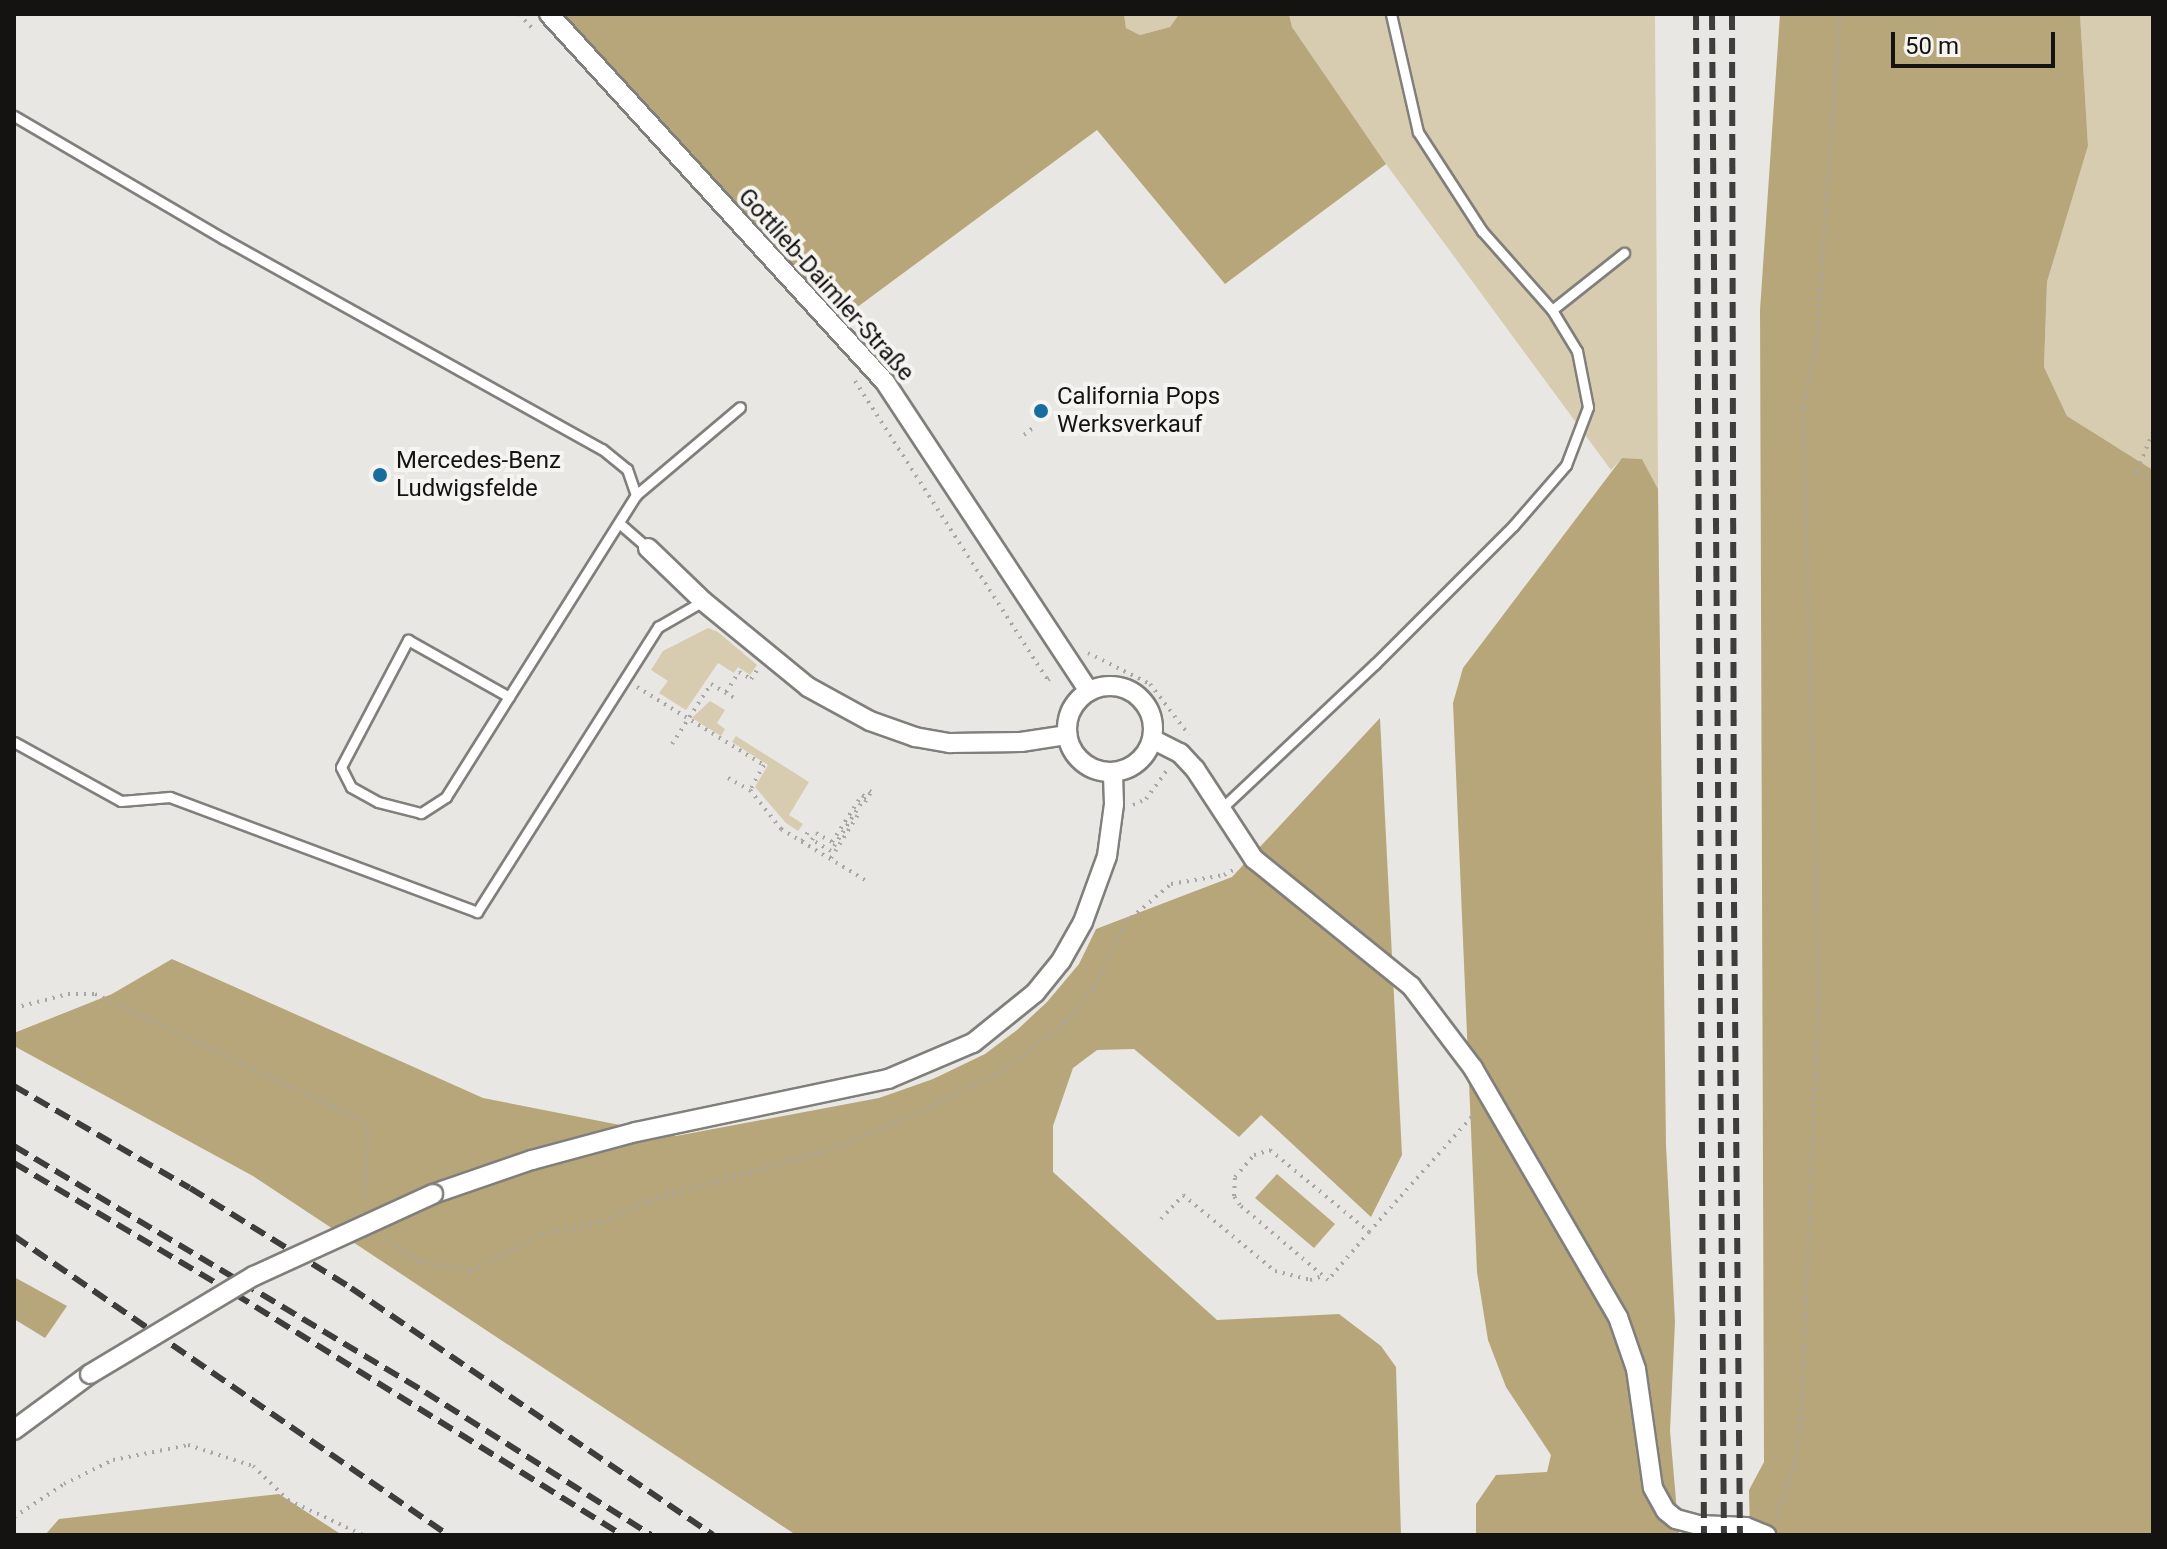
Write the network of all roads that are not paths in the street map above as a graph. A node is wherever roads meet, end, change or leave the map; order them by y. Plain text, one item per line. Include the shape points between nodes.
1 (549, 14) edge
2 (1391, 14) edge
3 (14, 116) edge
4 (1624, 253) dead end
5 (1552, 310) junction
6 (740, 407) dead end
7 (636, 495) junction
8 (619, 523) junction
9 (648, 548) joint
10 (703, 601) junction
11 (1089, 691) junction
12 (509, 697) junction
13 (1067, 735) junction
14 (1152, 739) junction
15 (14, 742) edge
16 (1113, 772) junction
17 (1222, 808) junction
18 (14, 1430) edge
19 (1771, 1528) edge

1 - 11 street, Gottlieb-Daimler-Straße via 885,382
2 - 5 lane via 1418,132 1482,231
3 - 7 lane via 602,449 627,469
4 - 5 lane
5 - 17 lane via 1577,351 1588,407 1566,465 1513,526 1375,664
6 - 7 lane
7 - 8 lane
8 - 9 lane
8 - 12 lane
9 - 10 street
10 - 13 street via 808,687 870,721 950,743
10 - 15 lane via 658,627 477,912 170,797 121,801
11 - 13 street via 1071,710
11 - 14 street via 1115,686 1139,697 1151,716
12 - 12 lane via 446,797 421,813 378,802 351,787 341,767 408,640
13 - 16 street via 1078,758
14 - 16 street via 1138,762
14 - 17 street via 1180,753
16 - 18 street, bridge via 1107,856 1073,942 1035,993 973,1043 888,1079 610,1138 433,1194 265,1270 197,1307 90,1374
17 - 19 street via 1254,859 1411,986 1491,1095 1618,1317 1636,1369 1653,1488 1666,1511 1699,1525

